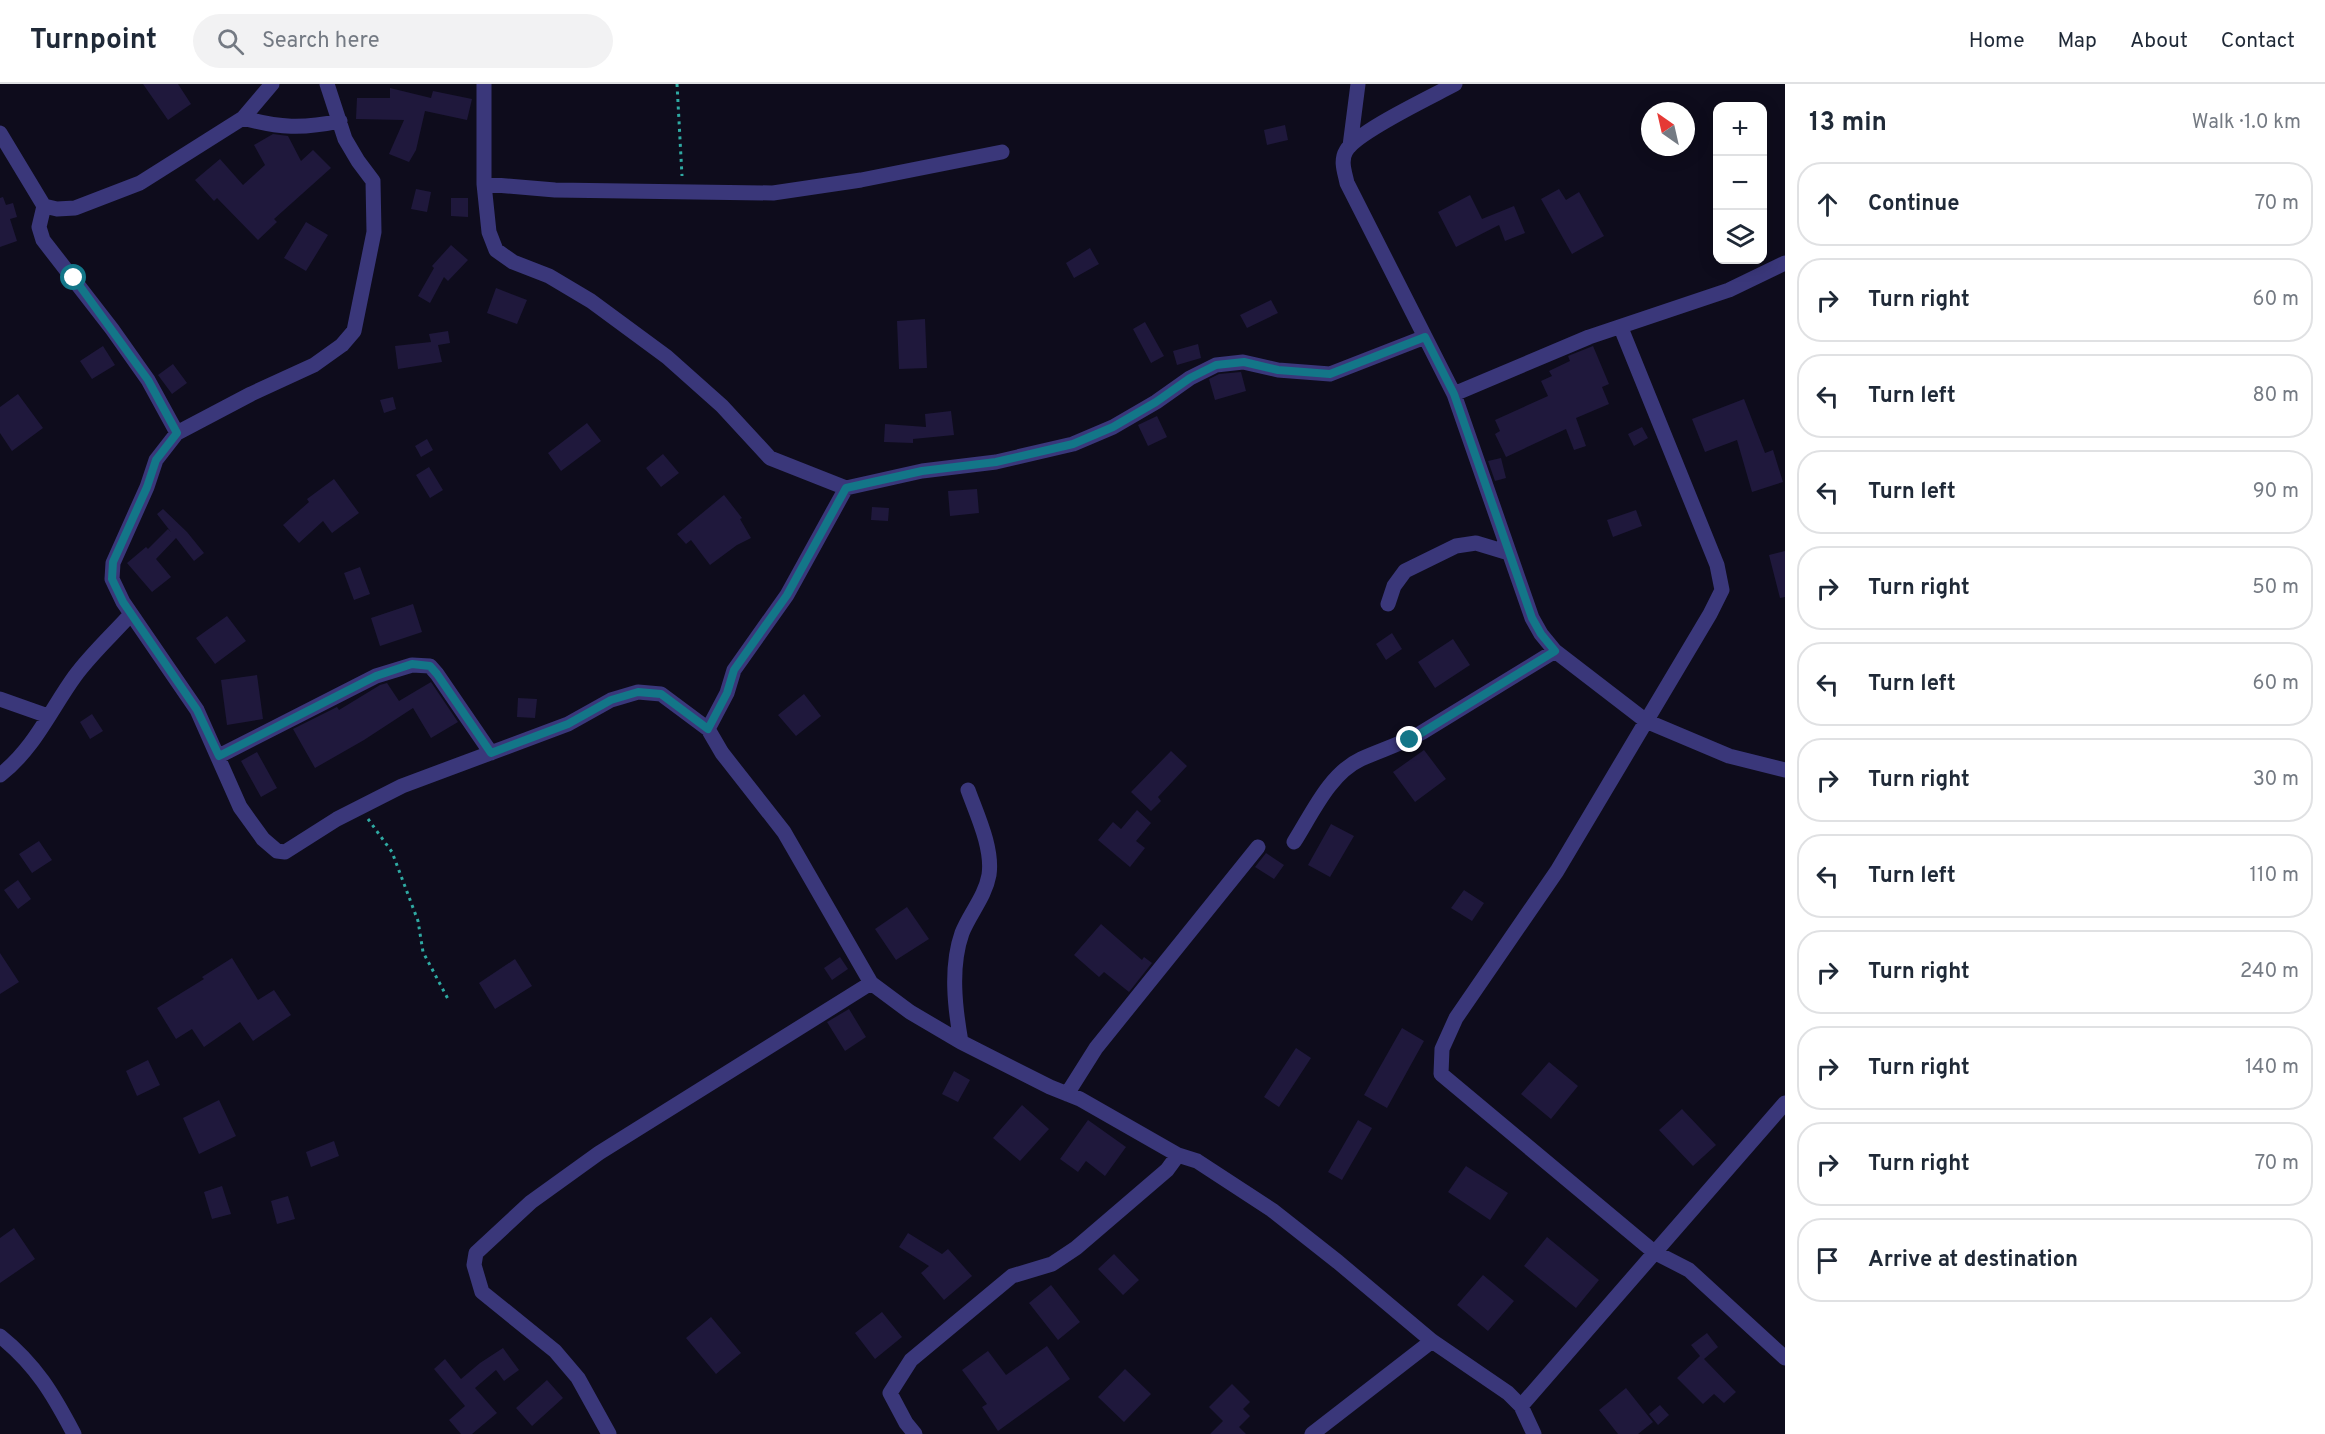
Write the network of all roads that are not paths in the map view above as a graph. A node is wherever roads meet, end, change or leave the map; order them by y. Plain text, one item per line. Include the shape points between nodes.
1 (272, 84) edge
2 (327, 84) edge
3 (484, 84) edge
4 (1358, 84) edge
5 (1455, 84) edge
6 (243, 118) junction
7 (340, 121) junction
8 (0, 133) edge
9 (1350, 146) junction
10 (1002, 152) dead end
11 (484, 184) junction
12 (44, 206) junction
13 (1785, 263) edge
14 (1621, 328) junction
15 (1425, 337) junction
16 (1454, 394) junction
17 (177, 433) junction
18 (846, 488) junction
19 (1509, 553) junction
20 (1388, 604) dead end
21 (132, 614) junction
22 (1555, 651) junction
23 (0, 699) edge
24 (48, 716) junction
25 (1646, 721) junction
26 (708, 729) junction
27 (491, 753) junction
28 (219, 756) junction
29 (1785, 770) edge
30 (0, 775) edge
31 (968, 790) dead end
32 (1294, 842) dead end
33 (1258, 847) dead end
34 (870, 983) junction
35 (962, 1042) junction
36 (1067, 1094) junction
37 (1785, 1102) edge
38 (1178, 1155) junction
39 (1654, 1252) junction
40 (0, 1336) edge
41 (1432, 1341) junction
42 (1785, 1358) edge
43 (1521, 1406) junction
44 (1530, 1433) edge
45 (74, 1434) edge
46 (609, 1434) edge
47 (915, 1434) edge
48 (1312, 1434) edge

1 - 6 street
2 - 7 street
3 - 11 street
4 - 9 street
5 - 9 street via 1399,113
6 - 7 street via 304,128
6 - 12 street via 140,183 75,208
7 - 17 street via 345,139 373,181 374,232 354,331 342,345 314,364
8 - 12 street
9 - 15 street via 1343,162 1347,183
10 - 11 street via 773,194 555,190
11 - 18 street via 489,232 496,250 591,301 667,357 722,406 770,458
12 - 17 street via 39,227 43,240 142,372
13 - 14 street via 1730,290
14 - 16 street via 1589,337
14 - 25 street via 1717,565 1722,590
15 - 16 street
15 - 18 street via 1330,374 1278,370 1244,362 1216,365 1113,427 1073,444 996,462 922,471
16 - 19 street
17 - 21 street via 156,460 113,562 112,579
18 - 26 street via 787,595 734,670
19 - 20 street via 1476,543 1456,546 1405,571
19 - 22 street via 1532,618
21 - 24 street via 77,674
21 - 28 street via 197,710
22 - 25 street
22 - 32 street via 1410,740 1346,769 1332,783
23 - 24 street
24 - 30 street via 35,739
25 - 29 street via 1729,756
25 - 39 street via 1557,871 1456,1018 1442,1049 1441,1074
26 - 27 street via 661,694 638,692
26 - 34 street via 784,832
27 - 28 street via 430,666 412,664 376,676
27 - 28 street via 402,786 337,819 285,852 277,851 263,839 240,807
31 - 35 street via 985,837 989,873 979,903 962,933 956,969 954,1003
33 - 36 street via 1096,1048
34 - 35 street
34 - 46 street via 599,1153 531,1202 476,1253 474,1265 482,1292 555,1351 578,1378
35 - 36 street
36 - 38 street
37 - 39 street
38 - 41 street via 1197,1161 1272,1210
38 - 47 street via 1167,1170 1076,1248 1052,1264 1012,1276 911,1360 890,1393
39 - 42 street via 1689,1270
39 - 43 street
40 - 45 street via 41,1376
41 - 43 street
41 - 48 street
43 - 44 street

